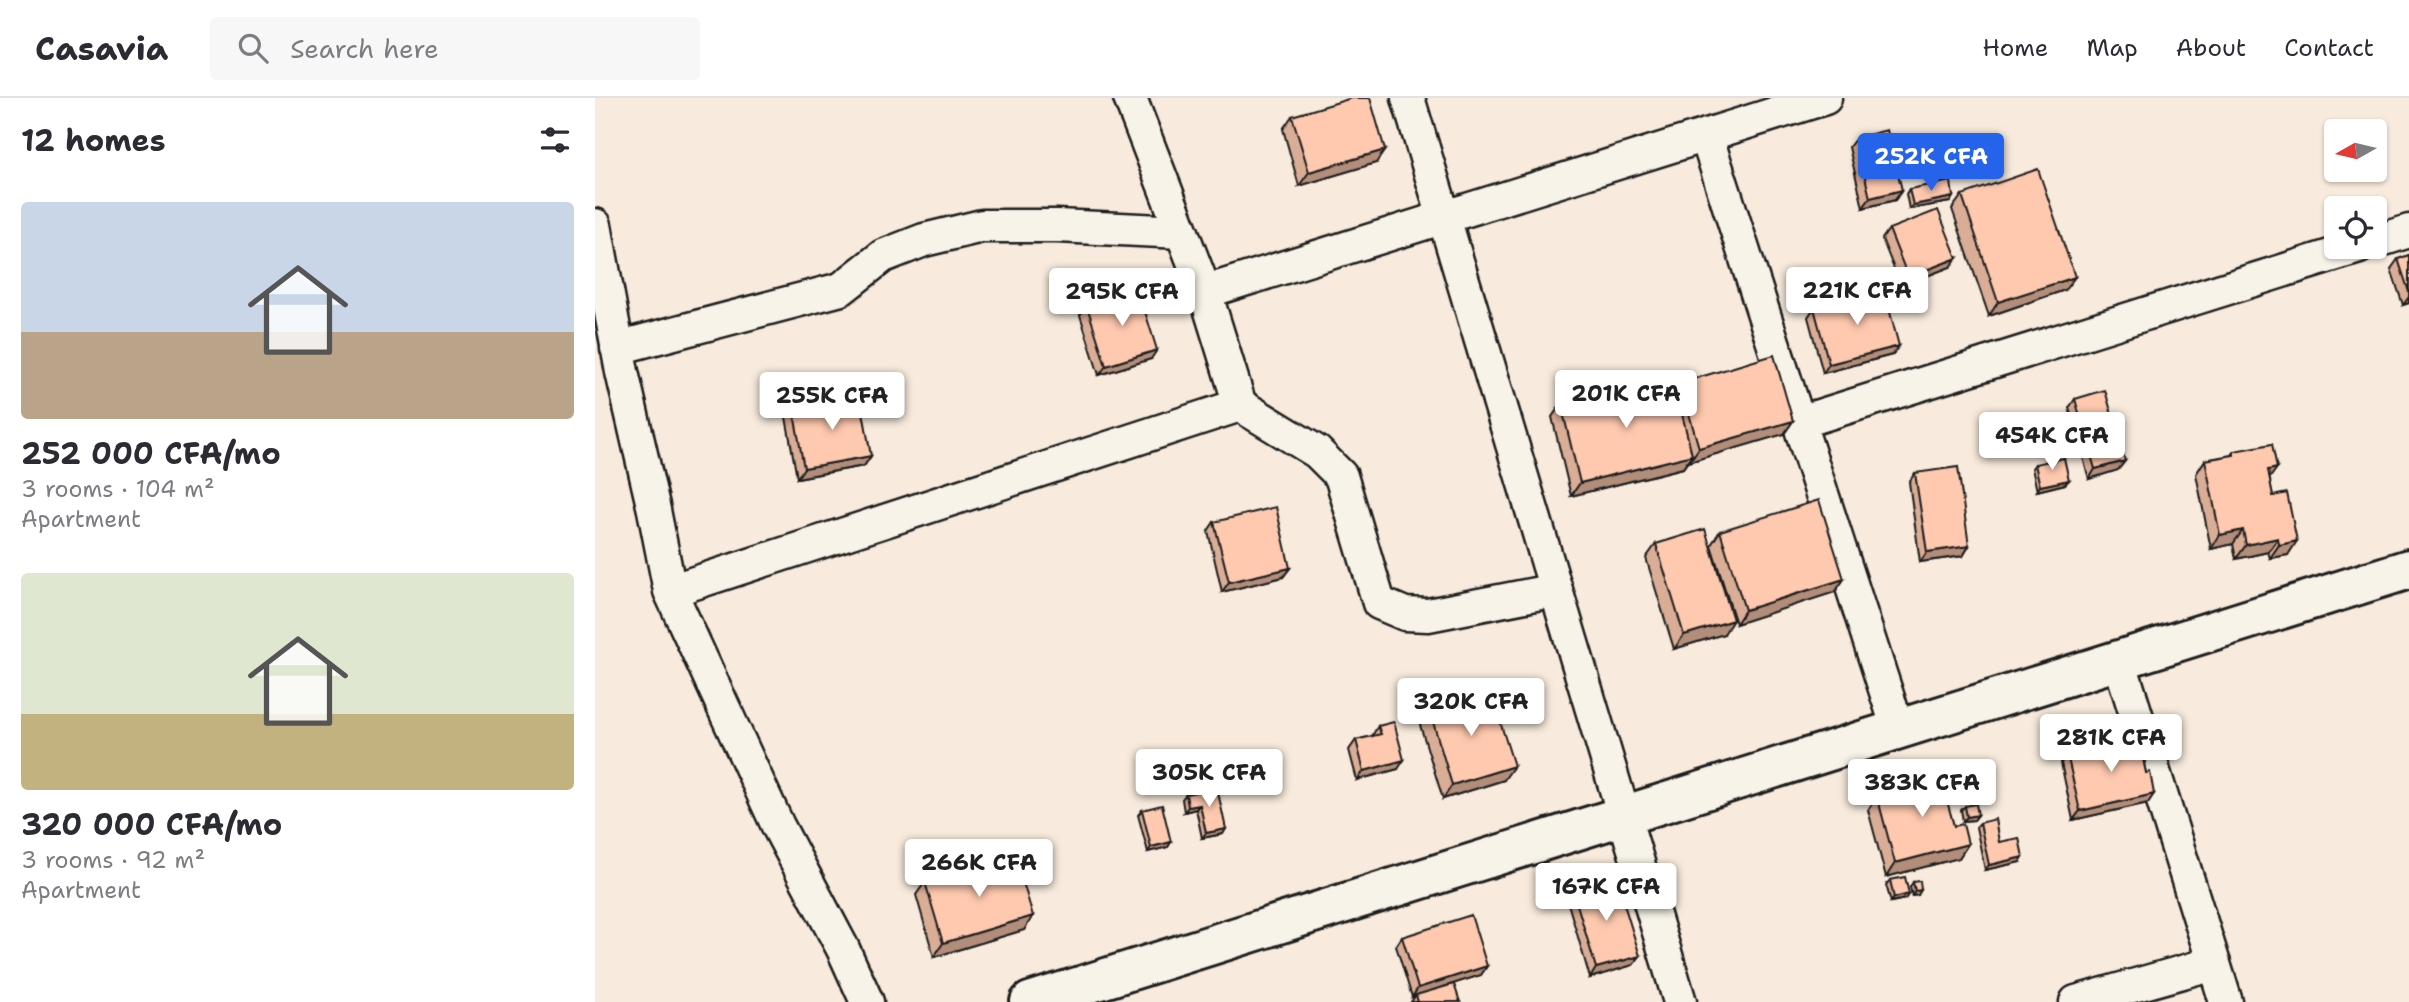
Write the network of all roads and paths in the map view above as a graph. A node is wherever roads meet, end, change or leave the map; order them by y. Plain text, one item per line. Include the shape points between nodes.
1 (1130, 98) edge
2 (1408, 98) edge
3 (1825, 98) edge
4 (1706, 135) junction
5 (1444, 217) junction
6 (595, 225) edge
7 (2409, 231) edge
8 (1182, 232) junction
9 (2387, 238) edge
10 (2324, 258) edge
11 (1205, 292) junction
12 (611, 365) edge
13 (1240, 405) junction
14 (1800, 422) junction
15 (2409, 569) edge
16 (1556, 590) junction
17 (670, 591) junction
18 (2119, 660) junction
19 (1898, 729) junction
20 (1623, 816) junction
21 (2214, 963) junction
22 (867, 1002) edge
23 (1030, 1002) edge
24 (1680, 1002) edge
25 (2076, 1002) edge
26 (2226, 1002) edge

1 - 8 street
2 - 5 street
3 - 4 street
4 - 5 street
4 - 14 street
5 - 11 street
5 - 16 street
6 - 12 street
7 - 9 street
8 - 11 street
8 - 12 street via 982,226 883,256 841,289
10 - 14 street
11 - 13 street
12 - 17 street via 654,510
13 - 16 street via 1317,452 1341,476 1379,603 1405,614 1428,615
13 - 17 street
14 - 19 street
15 - 18 street
16 - 20 street
17 - 22 street via 778,826
18 - 19 street
18 - 21 street
19 - 20 street
20 - 23 street
20 - 24 street
21 - 25 street
21 - 26 street

